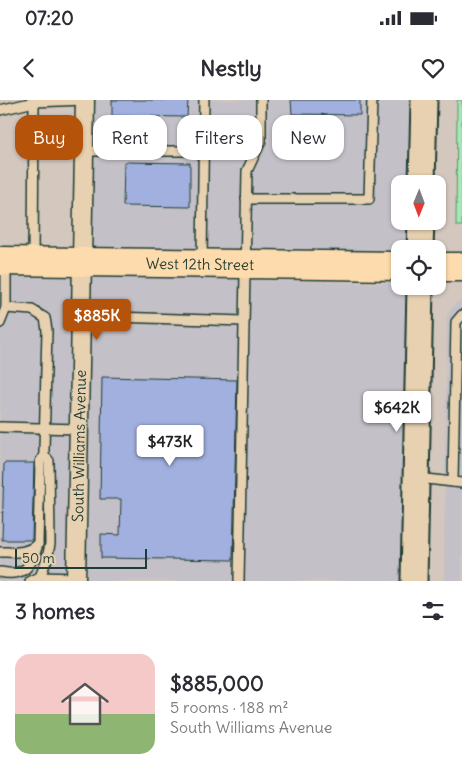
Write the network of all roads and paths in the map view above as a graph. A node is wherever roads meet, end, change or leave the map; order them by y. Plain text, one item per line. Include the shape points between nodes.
1 (85, 100) edge
2 (204, 100) edge
3 (261, 100) edge
4 (372, 100) edge
5 (424, 100) edge
6 (34, 102) junction
7 (0, 110) edge
8 (204, 115) edge
9 (84, 151) junction
10 (177, 152) edge
11 (204, 160) edge
12 (422, 175) edge
13 (246, 199) junction
14 (13, 262) edge
15 (82, 262) junction
16 (202, 264) junction
17 (245, 264) junction
18 (391, 266) edge
19 (446, 267) edge
20 (462, 267) edge
21 (420, 295) edge
22 (6, 308) junction
23 (462, 315) edge
24 (81, 316) junction
25 (244, 321) junction
26 (0, 323) edge
27 (0, 428) edge
28 (44, 428) junction
29 (79, 429) junction
30 (44, 456) junction
31 (416, 478) junction
32 (457, 483) edge
33 (38, 544) junction
34 (0, 552) edge
35 (0, 572) edge
36 (40, 577) junction
37 (76, 580) edge
38 (30, 581) edge
39 (240, 581) edge
40 (414, 581) edge

1 - 6 lane
1 - 9 street, South Williams Avenue
2 - 8 lane
3 - 13 lane via 262,141 247,171
4 - 13 lane via 370,199
5 - 12 main road
6 - 7 lane
6 - 14 lane
9 - 10 lane
9 - 15 street, South Williams Avenue
11 - 16 lane
13 - 17 lane
14 - 15 main road, West 12th Street
14 - 22 lane
15 - 16 main road, West 12th Street
15 - 24 street, South Williams Avenue
16 - 17 main road, West 12th Street
17 - 18 main road, West 12th Street
17 - 25 lane
19 - 20 main road
21 - 31 main road
22 - 26 lane
22 - 28 lane via 32,310 45,318
23 - 32 lane via 456,322
24 - 25 lane
24 - 29 street, South Williams Avenue
25 - 39 lane
27 - 28 lane
28 - 29 lane
28 - 30 lane
29 - 37 street, South Williams Avenue
30 - 33 lane via 40,462
30 - 36 lane via 49,460 50,544
31 - 32 lane
31 - 40 main road
33 - 34 lane via 29,551
33 - 35 lane via 26,569 17,574
36 - 37 lane
36 - 38 lane

